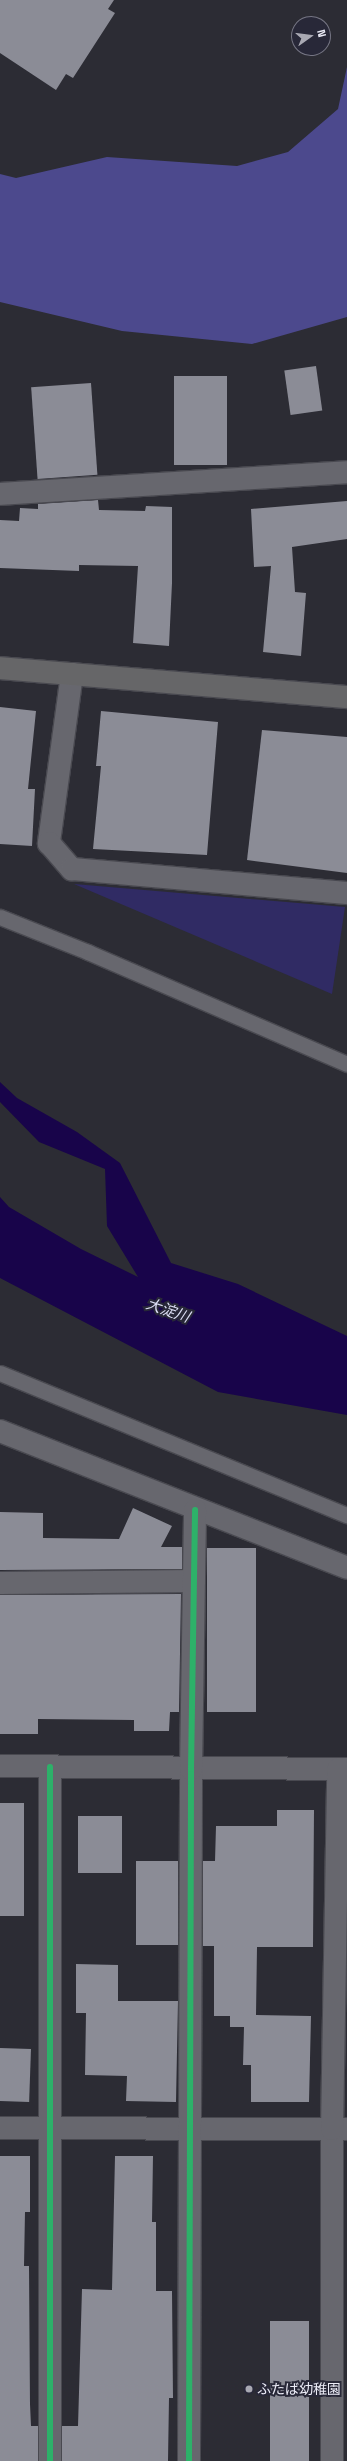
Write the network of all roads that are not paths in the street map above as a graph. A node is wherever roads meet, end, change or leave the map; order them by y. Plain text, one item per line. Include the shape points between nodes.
1 (347, 472) edge
2 (0, 494) edge
3 (0, 668) edge
4 (72, 674) junction
5 (347, 697) edge
6 (347, 893) edge
7 (0, 917) edge
8 (347, 1064) edge
9 (0, 1373) edge
10 (0, 1432) edge
11 (195, 1510) junction
12 (347, 1515) edge
13 (347, 1568) edge
14 (194, 1581) junction
15 (0, 1583) edge
16 (0, 1766) edge
17 (50, 1767) junction
18 (191, 1768) junction
19 (342, 1769) edge
20 (0, 2128) edge
21 (51, 2129) junction
22 (191, 2129) junction
23 (339, 2129) edge
24 (50, 2461) edge
25 (189, 2461) edge
26 (332, 2461) edge

1 - 2 street
3 - 4 street
4 - 5 street
4 - 6 street via 49,843 72,869
7 - 8 lane via 88,952
9 - 12 lane
10 - 11 street
11 - 13 street
11 - 14 street
14 - 15 street
14 - 18 street
16 - 17 street
17 - 18 street
17 - 21 street
18 - 19 street
18 - 22 street
19 - 23 street
20 - 21 street
21 - 22 street
21 - 24 street
22 - 23 street
22 - 25 street
23 - 26 street

